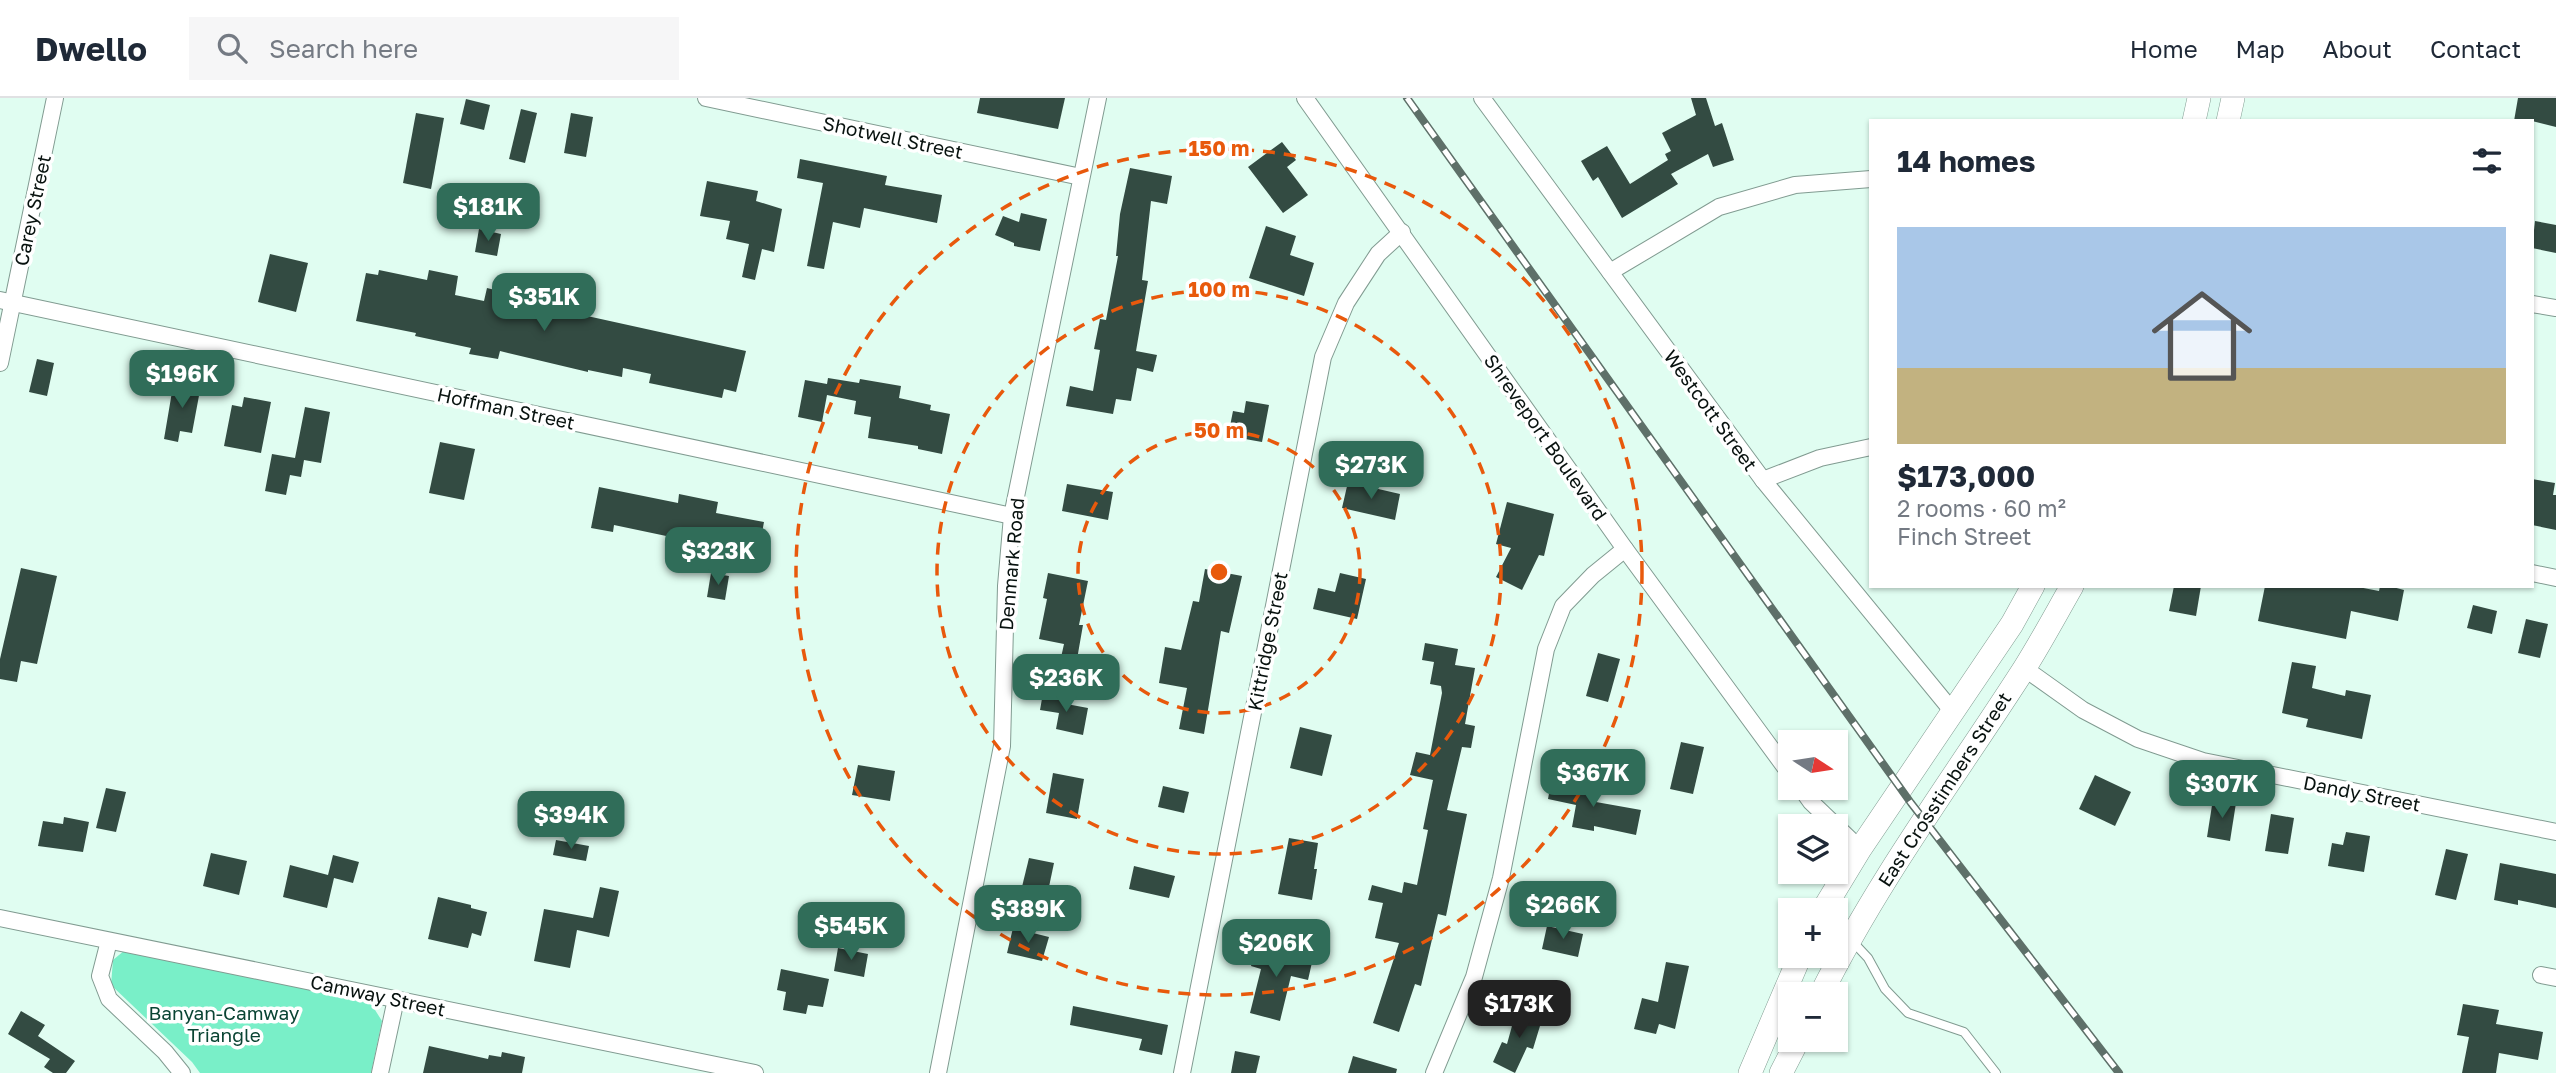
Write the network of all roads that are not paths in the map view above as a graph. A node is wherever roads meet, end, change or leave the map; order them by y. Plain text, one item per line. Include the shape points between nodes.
1 (55, 98) edge
2 (706, 98) edge
3 (1098, 98) edge
4 (1305, 98) edge
5 (1482, 98) edge
6 (2199, 98) edge
7 (2233, 98) edge
8 (2194, 119) edge
9 (2228, 119) edge
10 (1081, 177) junction
11 (1869, 179) edge
12 (1402, 232) junction
13 (1610, 272) junction
14 (6, 301) edge
15 (2534, 303) edge
16 (2556, 308) edge
17 (0, 363) edge
18 (1869, 447) edge
19 (1763, 480) junction
20 (1012, 516) junction
21 (1625, 549) junction
22 (2534, 573) edge
23 (2556, 578) edge
24 (2032, 588) edge
25 (2071, 588) edge
26 (2024, 668) junction
27 (1953, 712) junction
28 (1778, 758) edge
29 (1810, 800) edge
30 (2556, 832) edge
31 (1860, 849) junction
32 (1830, 898) edge
33 (0, 918) edge
34 (1849, 938) junction
35 (109, 941) junction
36 (1795, 968) edge
37 (1827, 982) edge
38 (396, 999) junction
39 (1792, 1052) edge
40 (182, 1073) edge
41 (380, 1073) edge
42 (755, 1073) edge
43 (938, 1073) edge
44 (1182, 1073) edge
45 (1434, 1073) edge
46 (1750, 1073) edge
47 (1781, 1073) edge
48 (1996, 1073) edge

1 - 14 street, Carey Street
2 - 10 street, Shotwell Street
3 - 10 street, Denmark Road
4 - 12 street, Shreveport Boulevard
5 - 13 street, Westcott Street
6 - 8 main road
7 - 9 main road
10 - 20 street, Denmark Road
11 - 13 street via 1795,185 1719,207
12 - 21 street, Shreveport Boulevard
12 - 44 street, Kittridge Street via 1378,254 1346,303 1323,358
13 - 19 street, Westcott Street
14 - 17 street, Carey Street
14 - 20 street, Hoffman Street
15 - 16 street
18 - 19 street via 1820,458
19 - 27 street, Westcott Street
20 - 43 street, Denmark Road via 1002,746
21 - 28 street, Shreveport Boulevard
21 - 45 street via 1563,606 1546,649 1501,878 1474,977
22 - 23 street
24 - 27 main road, East Crosstimbers Street
25 - 26 main road, East Crosstimbers Street
26 - 30 street, Dandy Street via 2082,710 2138,739 2203,761
26 - 34 main road, East Crosstimbers Street via 1923,817
27 - 31 main road, East Crosstimbers Street
29 - 31 street
31 - 32 main road, East Crosstimbers Street
33 - 35 street, Camway Street
34 - 37 main road, East Crosstimbers Street
34 - 48 lane via 1908,1013 1964,1031
35 - 38 street, Camway Street
35 - 40 street via 100,976 109,999
36 - 46 main road
38 - 41 street
38 - 42 street, Camway Street
39 - 47 main road

